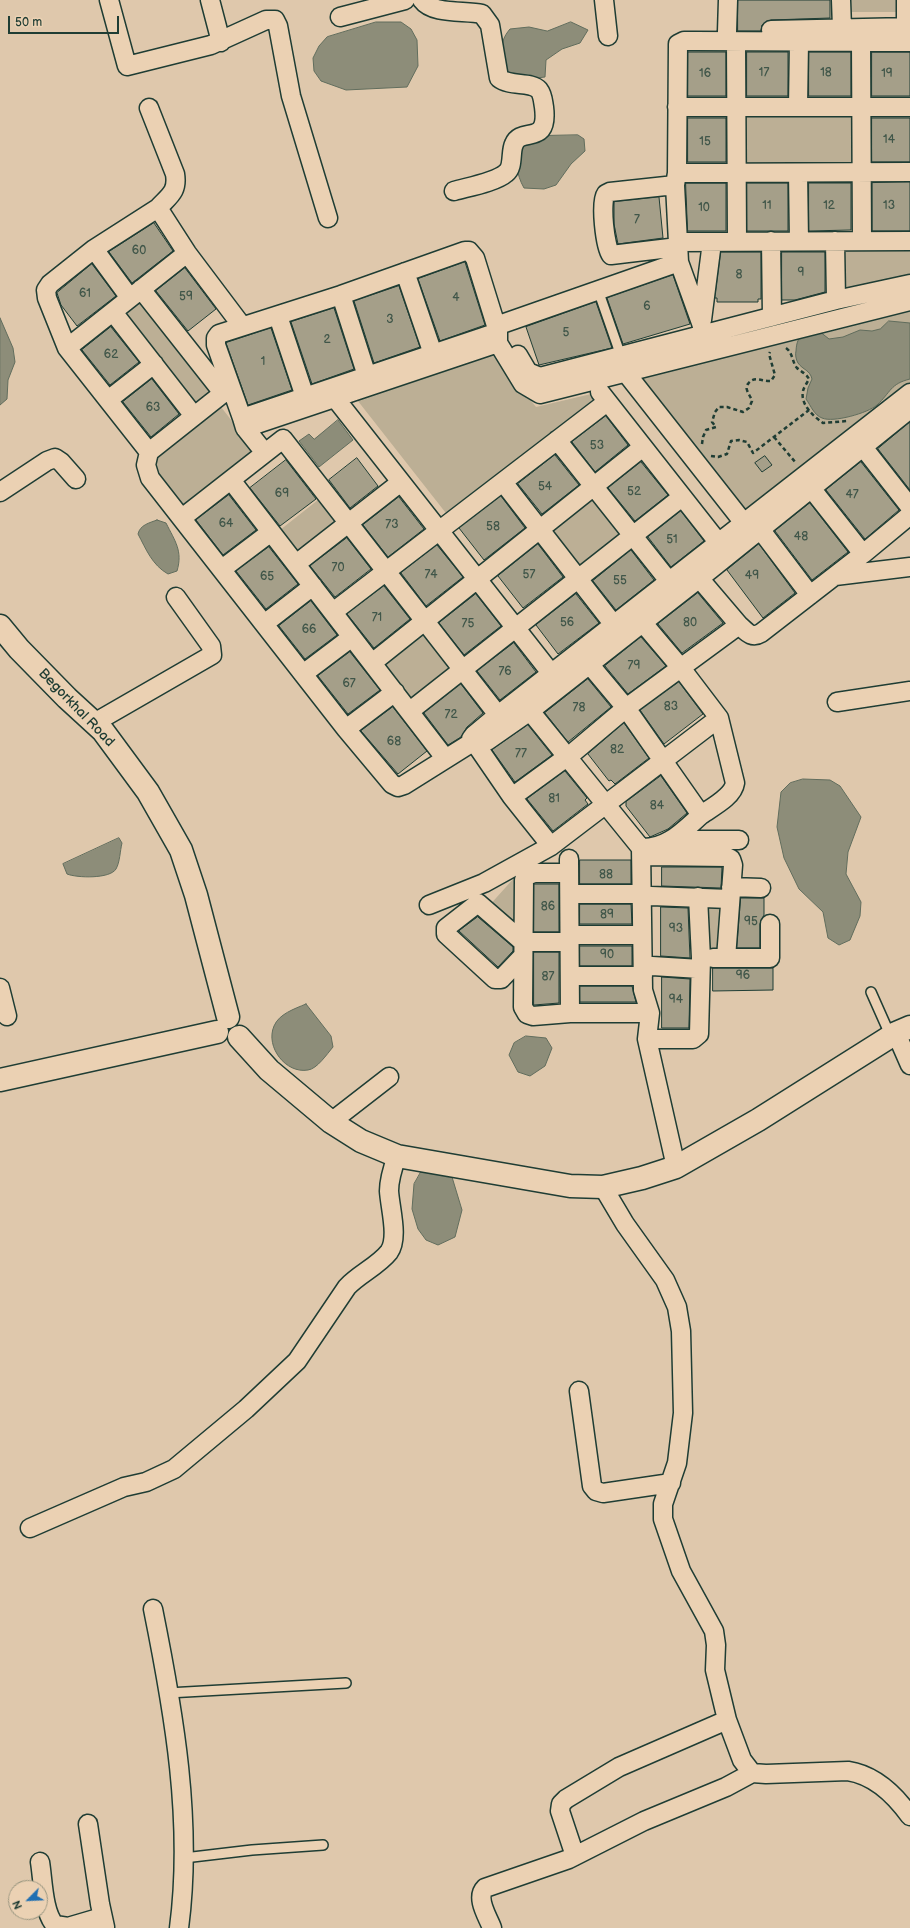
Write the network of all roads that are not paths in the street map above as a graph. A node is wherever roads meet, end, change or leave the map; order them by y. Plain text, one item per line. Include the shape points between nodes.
1 (109, 0) edge
2 (210, 0) edge
3 (405, 0) edge
4 (422, 0) edge
5 (604, 0) edge
6 (728, 0) edge
7 (840, 0) edge
8 (906, 0) edge
9 (340, 17) dead end
10 (842, 28) junction
11 (909, 32) edge
12 (608, 36) dead end
13 (731, 37) junction
14 (221, 42) junction
15 (799, 42) junction
16 (861, 42) junction
17 (677, 107) junction
18 (736, 107) junction
19 (798, 107) junction
20 (861, 107) junction
21 (910, 107) edge
22 (149, 108) dead end
23 (862, 172) junction
24 (910, 172) edge
25 (737, 173) junction
26 (798, 173) junction
27 (676, 179) junction
28 (454, 191) dead end
29 (158, 208) junction
30 (328, 218) dead end
31 (737, 241) junction
32 (771, 241) junction
33 (799, 241) junction
34 (835, 241) junction
35 (862, 241) junction
36 (910, 241) edge
37 (712, 242) junction
38 (94, 249) junction
39 (678, 250) junction
40 (187, 253) junction
41 (405, 272) junction
42 (910, 284) edge
43 (598, 290) junction
44 (136, 294) junction
45 (341, 295) junction
46 (836, 300) junction
47 (910, 301) edge
48 (113, 312) junction
49 (278, 316) junction
50 (772, 317) junction
51 (242, 326) junction
52 (703, 329) junction
53 (497, 334) junction
54 (67, 348) junction
55 (710, 352) junction
56 (433, 354) junction
57 (154, 364) junction
58 (623, 364) junction
59 (367, 376) junction
60 (591, 382) junction
61 (227, 390) junction
62 (337, 392) junction
63 (910, 393) edge
64 (305, 397) junction
65 (108, 400) junction
66 (607, 402) junction
67 (910, 409) edge
68 (194, 416) junction
69 (244, 423) junction
70 (557, 440) junction
71 (643, 447) junction
72 (863, 447) junction
73 (149, 452) junction
74 (265, 453) junction
75 (76, 479) dead end
76 (231, 480) junction
77 (808, 481) junction
78 (401, 482) junction
79 (503, 482) junction
80 (594, 487) junction
81 (0, 492) edge
82 (682, 497) junction
83 (910, 507) edge
84 (910, 515) edge
85 (182, 518) junction
86 (348, 523) junction
87 (444, 527) junction
88 (752, 529) junction
89 (540, 530) junction
90 (270, 532) junction
91 (632, 536) junction
92 (723, 549) junction
93 (864, 554) junction
94 (296, 564) junction
95 (910, 567) edge
96 (222, 570) junction
97 (386, 572) junction
98 (482, 576) junction
99 (835, 576) junction
100 (578, 578) junction
101 (699, 578) junction
102 (313, 586) junction
103 (673, 588) junction
104 (810, 595) junction
105 (176, 597) dead end
106 (333, 612) junction
107 (425, 621) junction
108 (643, 623) junction
109 (264, 624) junction
110 (520, 624) junction
111 (739, 625) junction
112 (0, 626) edge
113 (619, 631) junction
114 (352, 637) junction
115 (372, 663) junction
116 (590, 664) junction
117 (681, 668) junction
118 (462, 670) junction
119 (303, 674) junction
120 (560, 676) junction
121 (910, 691) edge
122 (395, 692) junction
123 (530, 701) junction
124 (837, 702) dead end
125 (626, 708) junction
126 (410, 711) junction
127 (498, 715) junction
128 (719, 718) junction
129 (94, 723) junction
130 (346, 729) junction
131 (474, 744) junction
132 (571, 754) junction
133 (445, 758) junction
134 (663, 762) junction
135 (512, 798) junction
136 (610, 803) junction
137 (701, 815) junction
138 (674, 840) junction
139 (739, 840) dead end
140 (551, 846) junction
141 (647, 851) junction
142 (761, 888) dead end
143 (730, 893) junction
144 (570, 894) junction
145 (646, 895) junction
146 (698, 897) junction
147 (429, 906) dead end
148 (770, 924) dead end
149 (642, 935) junction
150 (570, 938) junction
151 (523, 949) junction
152 (726, 958) junction
153 (700, 963) junction
154 (647, 971) junction
155 (570, 976) junction
156 (0, 988) edge
157 (871, 992) dead end
158 (648, 1008) junction
159 (570, 1013) junction
160 (6, 1016) dead end
161 (223, 1024) junction
162 (899, 1032) edge
163 (647, 1039) junction
164 (910, 1065) edge
165 (389, 1077) dead end
166 (0, 1080) edge
167 (331, 1122) junction
168 (397, 1156) junction
169 (676, 1167) junction
170 (603, 1186) junction
171 (579, 1391) dead end
172 (671, 1483) junction
173 (30, 1528) dead end
174 (153, 1609) dead end
175 (346, 1683) dead end
176 (168, 1693) junction
177 (728, 1720) junction
178 (752, 1773) junction
179 (910, 1816) edge
180 (88, 1824) dead end
181 (323, 1845) dead end
182 (575, 1856) junction
183 (184, 1858) junction
184 (40, 1862) dead end
185 (104, 1922) edge
186 (68, 1927) edge
187 (179, 1928) edge
188 (492, 1928) edge

1 - 14 street via 127,66
2 - 14 street
3 - 9 street
4 - 28 street via 434,8 482,14 490,25 499,78 505,83 538,89 545,112 544,126 541,130 514,143 510,169 506,174
5 - 12 street
6 - 13 street
7 - 10 street
8 - 11 street
10 - 11 street
10 - 13 street
11 - 16 street
13 - 15 street
13 - 17 street via 681,42 677,48
13 - 18 street
14 - 30 street via 266,20 275,20 291,96
15 - 16 street
15 - 19 street
16 - 20 street
17 - 18 street
17 - 27 street
18 - 19 street
18 - 25 street
19 - 20 street
20 - 21 street
20 - 23 street
22 - 29 street via 175,174 176,183 175,190
23 - 24 street
23 - 26 street
23 - 35 street
25 - 26 street
25 - 27 street
25 - 31 street
26 - 33 street
27 - 39 street
27 - 39 street via 610,192 606,194 603,202 607,248 611,255
29 - 38 street
29 - 40 street
31 - 32 street
31 - 37 street
32 - 33 street
32 - 50 street
33 - 34 street
34 - 35 street
34 - 46 street
35 - 36 street
37 - 39 street
37 - 52 street
38 - 44 street
38 - 54 street via 46,290
39 - 43 street
39 - 52 street
40 - 44 street
40 - 51 street
41 - 45 street
41 - 53 street via 469,251 475,258
41 - 56 street
42 - 46 street
43 - 53 street
43 - 58 lane
44 - 48 street
44 - 61 street
45 - 49 street
45 - 59 street
46 - 50 street
47 - 55 street
48 - 54 street
48 - 57 street
49 - 51 street
49 - 64 street
50 - 52 street
51 - 61 street via 223,332 216,338
52 - 55 street
52 - 58 street
53 - 56 street
53 - 58 street via 509,340 528,372 540,377
53 - 60 street via 523,384 540,394
53 - 62 street
54 - 65 street
55 - 58 street
56 - 59 street
57 - 65 street
57 - 68 street
58 - 60 street
58 - 88 street
59 - 62 street
60 - 66 street
61 - 68 street
61 - 69 street
62 - 64 street
62 - 69 street
62 - 78 street
62 - 87 street
63 - 77 street
64 - 69 street
65 - 73 street
66 - 70 street
66 - 71 street
67 - 72 street
68 - 73 street
69 - 74 street
70 - 79 street
70 - 80 street
71 - 80 street
71 - 82 street
72 - 77 street
72 - 83 street
73 - 85 street via 146,465 150,478
74 - 76 street
74 - 86 street via 283,439
75 - 81 street via 62,462 55,458
76 - 85 street
76 - 90 street
77 - 88 street
77 - 93 street
78 - 86 street
78 - 87 street
79 - 87 street
79 - 89 street
80 - 89 street
80 - 91 street
82 - 91 street
82 - 92 street
84 - 93 street
85 - 96 street
86 - 94 street
86 - 97 street
87 - 97 street
87 - 98 street
88 - 92 street
88 - 104 street
89 - 98 street
89 - 100 street
90 - 94 street
90 - 96 street
91 - 100 street
91 - 103 street
92 - 101 street
92 - 103 street
93 - 99 street
94 - 102 street
95 - 99 street
96 - 109 street
97 - 106 street
97 - 107 street
98 - 107 street
98 - 110 street
99 - 104 street
100 - 110 street
100 - 113 street
101 - 103 street
101 - 111 street
102 - 106 street
102 - 109 street
103 - 108 street
103 - 113 street
104 - 111 street via 758,635 749,634
105 - 129 street via 212,646 212,655
106 - 114 street
107 - 115 street
107 - 118 street
108 - 113 street
108 - 117 street
109 - 119 street
110 - 118 street
110 - 120 street
111 - 117 street
112 - 129 street, Begorkhal Road via 30,660
113 - 116 street
113 - 120 street
114 - 115 street
114 - 119 street
115 - 122 street
116 - 120 street
116 - 125 street
117 - 125 street
117 - 128 street
118 - 126 street
118 - 127 street
119 - 130 street
120 - 123 street
121 - 124 street
122 - 126 street
122 - 130 street
123 - 127 street
123 - 131 street via 487,741
123 - 132 street
125 - 132 street
125 - 134 street
126 - 133 street
127 - 131 street via 474,735 471,739
128 - 134 street
128 - 137 street via 735,783 727,797
129 - 161 street, Begorkhal Road via 103,731 148,792 181,850 196,895
130 - 133 street via 392,784 398,787 404,786
131 - 133 street
131 - 135 street
132 - 135 street
132 - 136 street
134 - 136 street
134 - 137 street
135 - 140 street
136 - 140 street
136 - 141 street
137 - 138 street
138 - 139 street
138 - 141 street
140 - 147 street via 484,883
141 - 143 street via 727,857 733,862
141 - 145 street
142 - 143 street
143 - 146 street
143 - 152 street
144 - 145 street
144 - 150 street
144 - 151 street via 569,866 526,876
145 - 146 street
145 - 149 street
145 - 154 street
146 - 153 street
148 - 152 street via 770,958
149 - 150 street
149 - 154 street
150 - 151 street
150 - 155 street
151 - 159 street via 525,1011 533,1016
152 - 153 street
153 - 154 street
153 - 163 street via 698,1036 693,1039
154 - 155 street
154 - 158 street via 652,989
155 - 159 street
156 - 160 street
157 - 162 lane
158 - 159 street
158 - 163 street
161 - 166 street
161 - 167 street via 235,1018 241,1024 242,1032 239,1037 269,1070
162 - 164 street
162 - 169 street via 758,1120
163 - 169 street
165 - 167 street
167 - 168 street via 343,1132
168 - 170 street via 570,1186
168 - 173 street via 389,1190 393,1241 390,1250 347,1287 297,1361 246,1409 174,1469 146,1482 124,1487
169 - 170 street via 642,1178
170 - 172 street via 665,1280 676,1307 681,1331 683,1413 681,1441
171 - 172 street via 592,1486 596,1491 603,1493
172 - 177 street via 663,1504 663,1519 681,1571 714,1631 715,1670
174 - 176 street
175 - 176 lane
176 - 183 street via 182,1809
177 - 178 street via 742,1760
177 - 182 street via 619,1767 566,1799 561,1804 560,1811
178 - 179 street via 860,1773 874,1779
178 - 182 street via 726,1787 644,1821
180 - 185 street
181 - 183 lane
182 - 188 street via 536,1872 485,1888 481,1892 481,1898
183 - 187 street
184 - 186 street via 50,1920 55,1926
185 - 186 street

